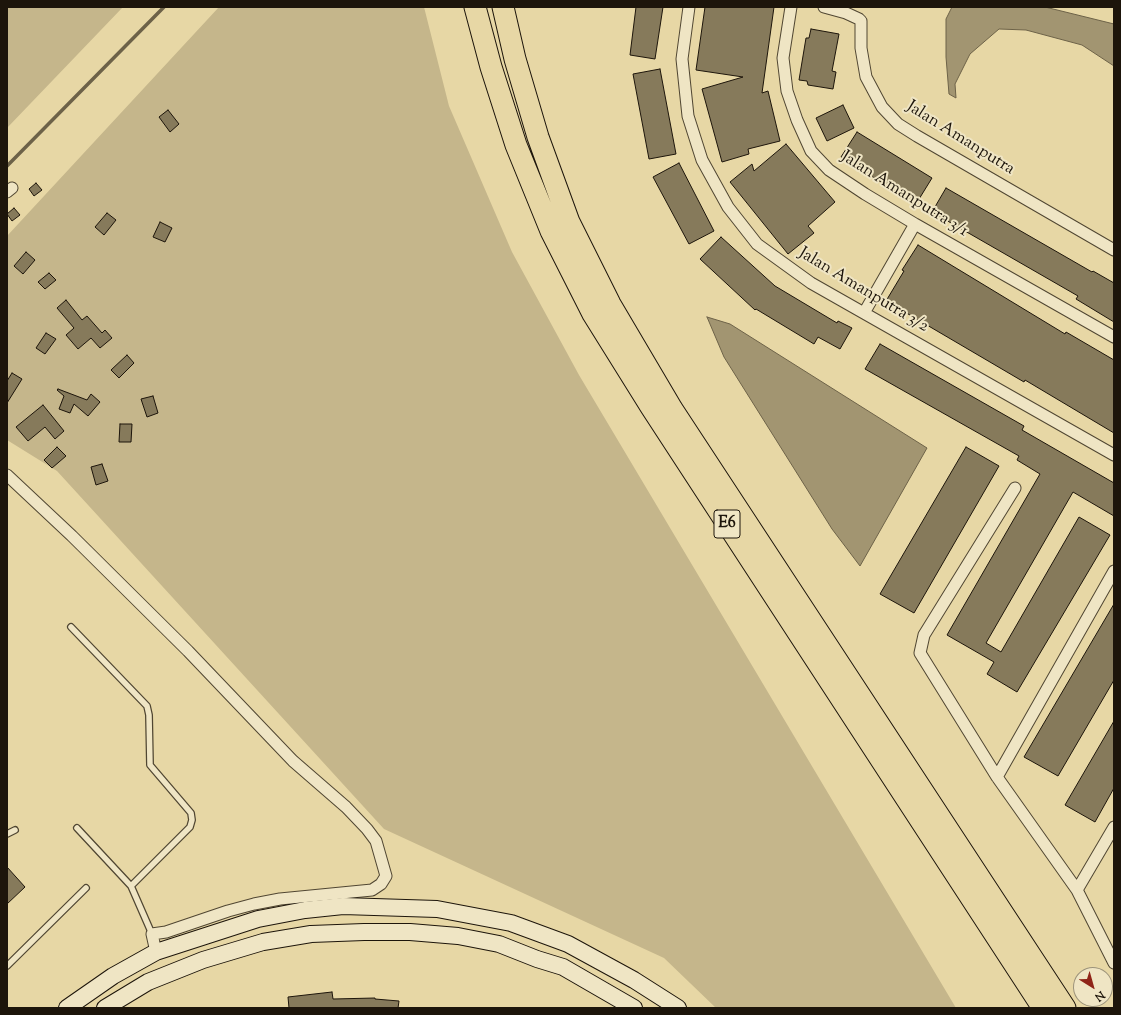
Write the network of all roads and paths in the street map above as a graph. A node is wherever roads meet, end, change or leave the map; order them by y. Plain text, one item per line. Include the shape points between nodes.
1 (475, 7) edge
2 (502, 7) edge
3 (689, 7) edge
4 (791, 7) edge
5 (824, 7) edge
6 (915, 224) junction
7 (1114, 250) edge
8 (864, 313) junction
9 (1114, 337) edge
10 (1114, 455) edge
11 (7, 475) edge
12 (1015, 488) dead end
13 (1114, 571) edge
14 (71, 627) dead end
15 (997, 777) junction
16 (1114, 827) edge
17 (77, 828) dead end
18 (15, 830) dead end
19 (7, 834) edge
20 (131, 886) junction
21 (86, 888) dead end
22 (1077, 890) junction
23 (152, 934) junction
24 (156, 952) junction
25 (1114, 962) edge
26 (7, 966) edge
27 (67, 1008) edge
28 (105, 1008) edge
29 (634, 1008) edge
30 (678, 1008) edge
31 (1043, 1008) edge
32 (1064, 1008) edge

1 - 31 highway, E6 via 516,144 551,231 593,314
2 - 32 highway, E6 via 540,144 569,222 610,304 672,409
3 - 8 street, Jalan Amanputra 3/2 via 682,59 688,116 702,160 728,207 757,244 811,283
4 - 6 street, Jalan Amanputra 3/1 via 783,58 787,91 796,120 811,151 829,170
5 - 7 street, Jalan Amanputra via 846,13 861,21 861,48 866,77 882,108 898,124
6 - 8 street
6 - 9 street, Jalan Amanputra 3/1
8 - 10 street, Jalan Amanputra 3/2
11 - 23 street via 172,635 293,761 346,808 376,841 386,876 372,890 303,896 254,904 166,932
12 - 15 street via 924,635 920,653
13 - 15 street
14 - 20 lane via 147,706 150,765 190,813 192,820 190,827
15 - 22 street
16 - 22 street
17 - 20 lane
18 - 19 lane
20 - 23 lane
21 - 26 lane
22 - 25 street
23 - 24 street
24 - 27 main road via 113,976
24 - 30 main road via 258,919 305,910 343,906 437,908 511,923 568,944 634,980
28 - 29 main road via 148,982 203,960 263,942 311,934 410,932 458,936 499,944 563,967

